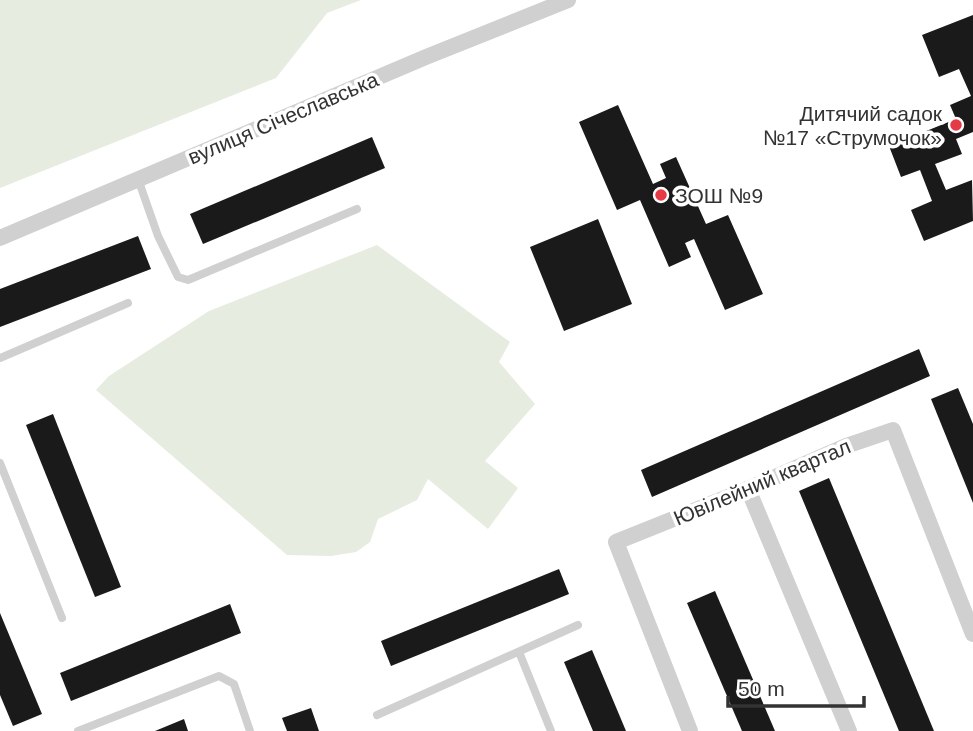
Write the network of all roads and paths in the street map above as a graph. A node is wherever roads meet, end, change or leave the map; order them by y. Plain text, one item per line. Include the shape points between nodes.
1 (568, 0) edge
2 (138, 179) junction
3 (357, 209) dead end
4 (0, 238) edge
5 (128, 303) dead end
6 (0, 358) edge
7 (0, 463) edge
8 (748, 489) junction
9 (62, 618) dead end
10 (578, 625) dead end
11 (973, 635) edge
12 (519, 652) junction
13 (377, 715) dead end
14 (102, 721) junction
15 (78, 731) edge
16 (106, 731) edge
17 (250, 731) edge
18 (551, 731) edge
19 (690, 731) edge
20 (849, 731) edge

1 - 2 street, вулиця Січеславська
2 - 3 lane via 178,277 188,280
2 - 4 street, вулиця Січеславська
5 - 6 lane
7 - 9 lane
8 - 11 street, Ювілейний квартал via 893,430
8 - 19 street, Ювілейний квартал via 616,542
8 - 20 street
10 - 12 lane
12 - 13 lane
12 - 18 lane
14 - 15 lane
14 - 16 lane
14 - 17 lane via 219,676 234,684

